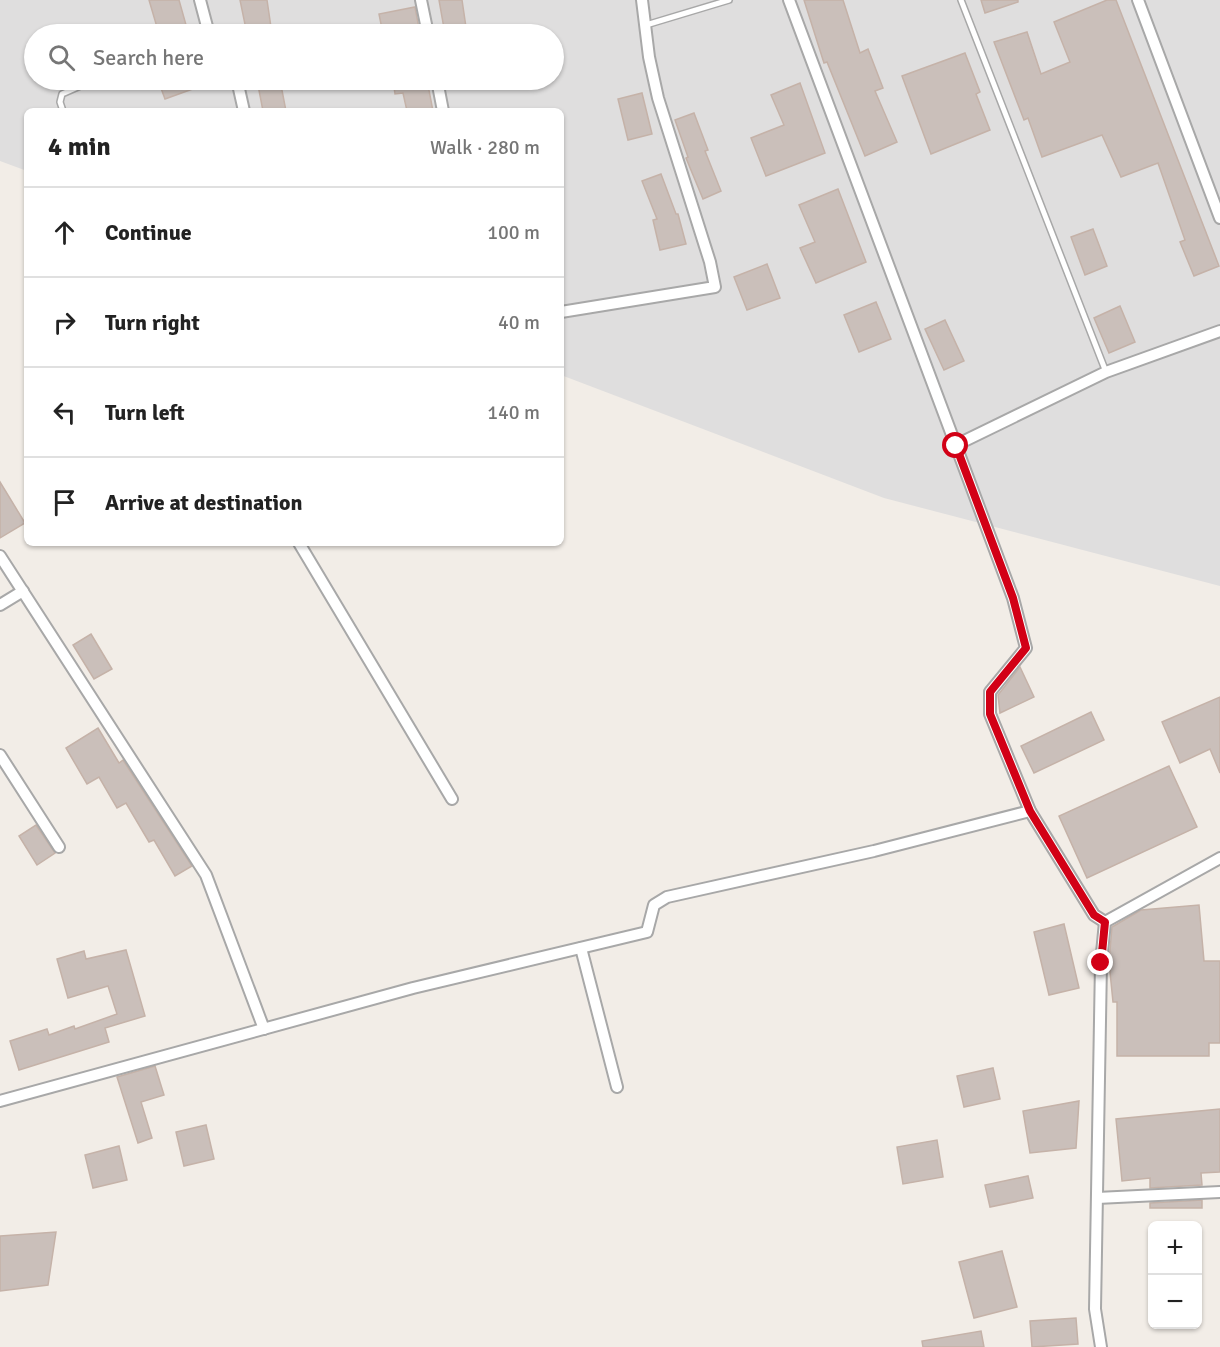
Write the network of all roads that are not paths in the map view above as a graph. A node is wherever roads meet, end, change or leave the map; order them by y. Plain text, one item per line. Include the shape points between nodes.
1 (201, 0) edge
2 (421, 0) edge
3 (642, 0) edge
4 (729, 0) edge
5 (789, 0) edge
6 (961, 0) edge
7 (1138, 0) edge
8 (207, 24) edge
9 (426, 24) edge
10 (646, 25) junction
11 (71, 90) edge
12 (239, 90) edge
13 (439, 90) edge
14 (63, 108) edge
15 (243, 108) edge
16 (442, 108) edge
17 (1220, 218) edge
18 (564, 312) edge
19 (1220, 331) edge
20 (1106, 372) junction
21 (956, 446) junction
22 (301, 546) edge
23 (0, 556) edge
24 (23, 591) junction
25 (0, 605) edge
26 (0, 755) edge
27 (452, 799) dead end
28 (1030, 811) junction
29 (59, 847) dead end
30 (1220, 858) edge
31 (1105, 922) junction
32 (581, 948) junction
33 (264, 1029) junction
34 (617, 1087) dead end
35 (0, 1101) edge
36 (1220, 1192) edge
37 (1097, 1198) junction
38 (1101, 1347) edge

1 - 8 street
2 - 9 street
3 - 10 street
4 - 10 lane
5 - 21 street
6 - 20 lane
7 - 17 street
10 - 18 street via 658,98 715,288
11 - 14 lane via 62,94
12 - 15 street
13 - 16 street
19 - 20 street
20 - 21 street
21 - 28 street via 1013,598 1026,648 990,692 990,714
22 - 27 street
23 - 24 street
24 - 25 street
24 - 33 street via 206,875
26 - 29 street
28 - 31 street via 1094,915
28 - 32 street via 885,849 667,897 654,905 647,932
30 - 31 street
31 - 37 street
32 - 33 street
32 - 34 street
33 - 35 street
36 - 37 street
37 - 38 street via 1095,1309

